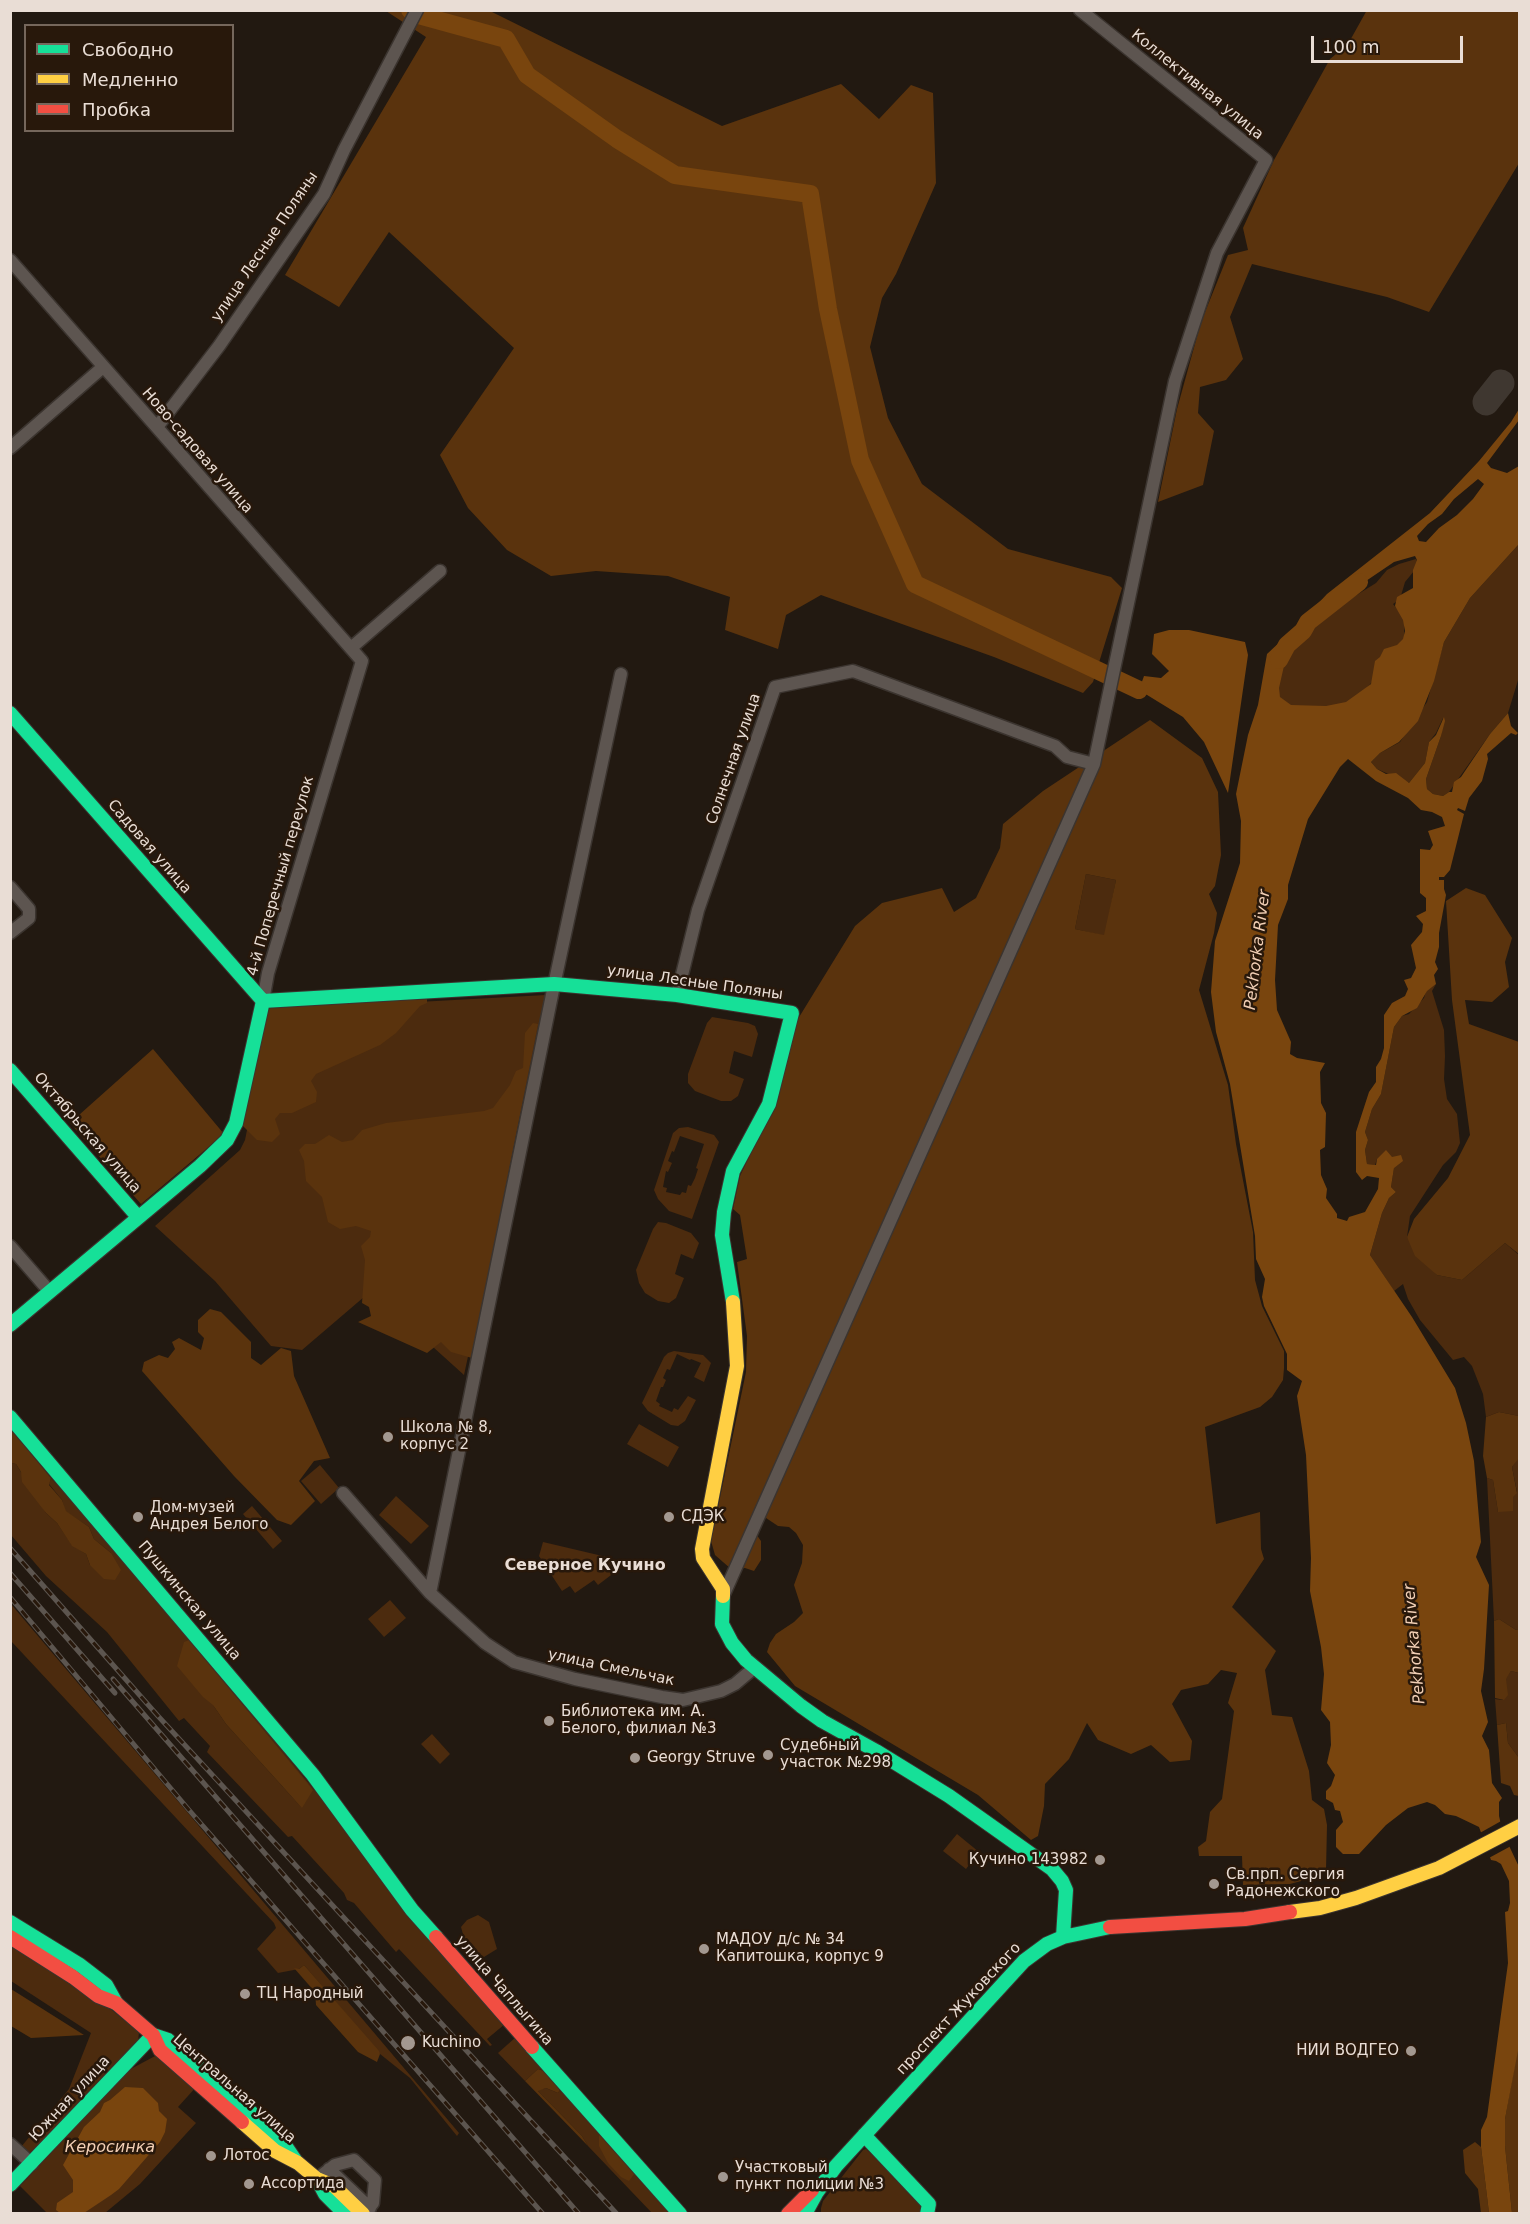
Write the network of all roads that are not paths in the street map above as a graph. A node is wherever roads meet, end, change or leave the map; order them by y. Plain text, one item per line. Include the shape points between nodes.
1 (1080, 10) edge
2 (416, 13) edge
3 (10, 260) edge
4 (103, 367) junction
5 (157, 428) junction
6 (10, 448) edge
7 (440, 571) dead end
8 (351, 648) junction
9 (362, 661) joint
10 (621, 674) dead end
11 (10, 713) edge
12 (1094, 764) junction
13 (10, 887) edge
14 (10, 933) edge
15 (554, 984) junction
16 (677, 995) junction
17 (263, 1001) junction
18 (10, 1070) edge
19 (138, 1217) junction
20 (10, 1246) edge
21 (50, 1292) junction
22 (10, 1325) edge
23 (10, 1417) edge
24 (343, 1493) dead end
25 (430, 1593) junction
26 (724, 1594) junction
27 (754, 1668) junction
28 (317, 1780) joint
29 (1520, 1826) edge
30 (10, 1922) edge
31 (10, 1937) edge
32 (1063, 1937) junction
33 (116, 2003) junction
34 (153, 2035) junction
35 (864, 2135) junction
36 (10, 2144) edge
37 (850, 2151) junction
38 (32, 2164) junction
39 (836, 2166) junction
40 (329, 2169) junction
41 (317, 2180) junction
42 (10, 2185) edge
43 (365, 2212) edge
44 (345, 2214) edge
45 (680, 2214) edge
46 (788, 2214) edge
47 (805, 2214) edge
48 (814, 2214) edge
49 (927, 2214) edge

1 - 12 street, Коллективная улица via 1266,160 1217,253 1174,381
2 - 5 street, улица Лесные Поляны via 324,194
3 - 4 street, Ново-садовая улица
4 - 5 street, Ново-садовая улица
4 - 6 street
5 - 8 street, Ново-садовая улица
7 - 8 street
8 - 9 street, Ново-садовая улица
9 - 17 street, 4-й Поперечный переулок via 268,973
10 - 15 street
11 - 17 street, Садовая улица
12 - 16 street, Солнечная улица via 1067,757 1055,746 853,671 775,687 698,910
12 - 26 street
13 - 14 street via 29,909 29,918
15 - 16 street, улица Лесные Поляны
15 - 17 street, улица Лесные Поляны
15 - 25 street
16 - 26 street, улица Лесные Поляны via 792,1012 772,1093 733,1171 724,1212 722,1235 734,1308 737,1366 702,1549
17 - 19 street, 4-й Поперечный переулок via 232,1132 222,1146
18 - 19 street, Октябрьская улица
19 - 21 street, 4-й Поперечный переулок
20 - 21 street
21 - 22 street, 4-й Поперечный переулок
23 - 28 street, Пушкинская улица
24 - 25 street, улица Смельчак
25 - 27 street, улица Смельчак via 465,1626 514,1662 563,1676 683,1700 721,1691
26 - 27 street, улица Лесные Поляны via 725,1631
27 - 32 street via 822,1721 949,1796 1052,1869 1066,1890
28 - 45 street, улица Чаплыгина via 412,1910
29 - 32 street, проспект Жуковского via 1439,1868 1320,1908 1245,1919 1102,1928
30 - 33 street, Центральная улица via 80,1965 106,1985
31 - 33 street, Центральная улица via 98,1996
32 - 35 street, проспект Жуковского via 1024,1961
33 - 34 street, Центральная улица
34 - 38 street, Южная улица
34 - 41 street, Центральная улица via 168,2040 226,2090 280,2138 298,2163
35 - 37 street, проспект Жуковского
35 - 49 street via 929,2204
36 - 38 street
37 - 39 street, проспект Жуковского
37 - 48 street, проспект Жуковского via 824,2190
38 - 42 street, Южная улица
39 - 46 street
39 - 47 street, проспект Жуковского
40 - 41 street
40 - 43 street
40 - 43 street via 354,2160 375,2180 373,2203
41 - 43 street, Центральная улица via 334,2186
41 - 44 street, Центральная улица

